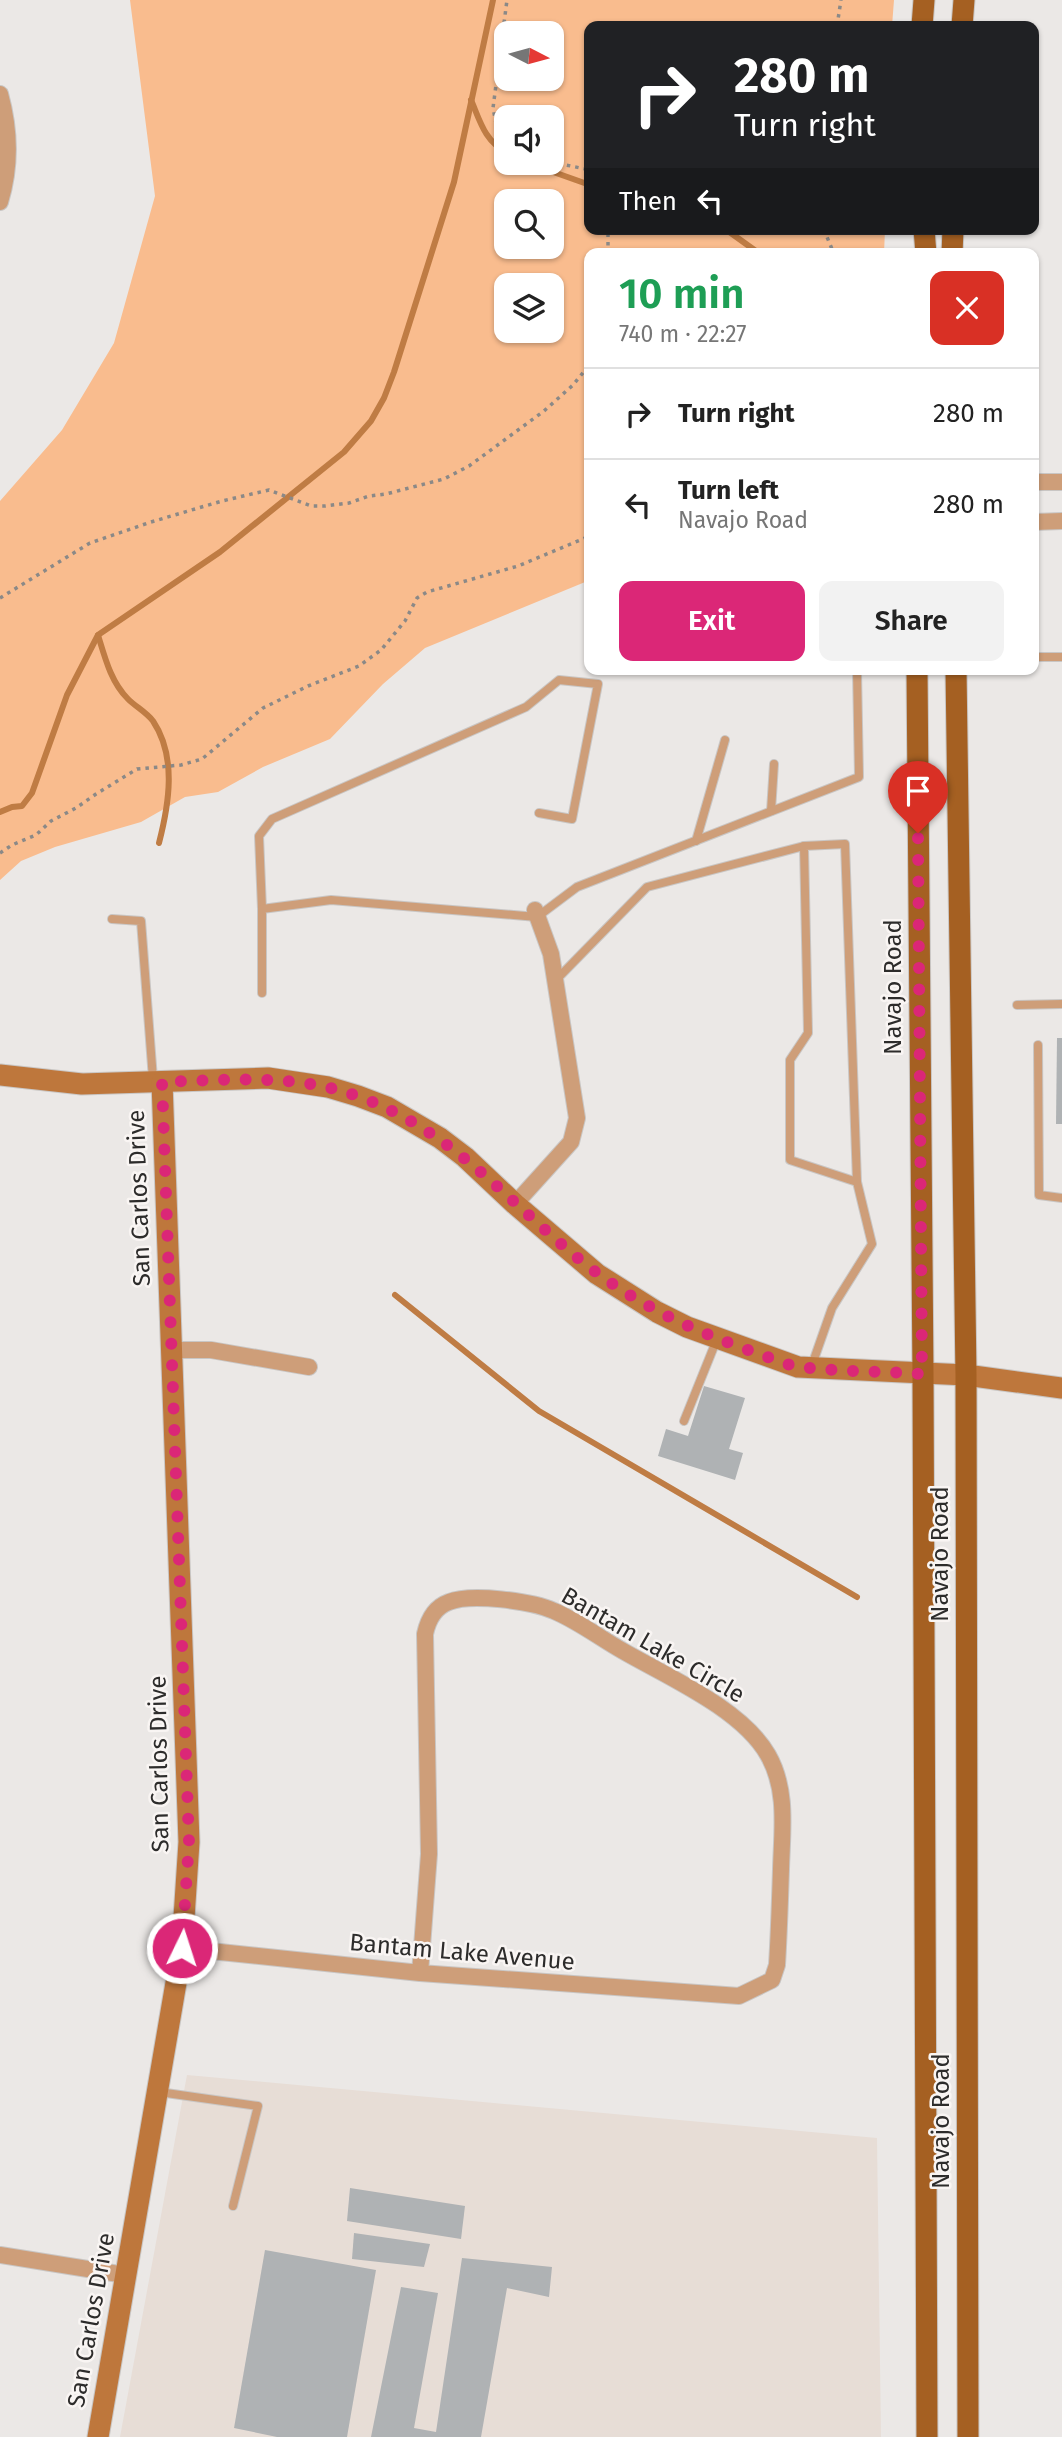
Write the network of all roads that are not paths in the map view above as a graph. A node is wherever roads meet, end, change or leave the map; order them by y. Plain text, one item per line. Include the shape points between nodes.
1 (924, 0) edge
2 (964, 0) edge
3 (922, 21) edge
4 (962, 21) edge
5 (0, 94) edge
6 (0, 202) edge
7 (1039, 482) edge
8 (1062, 482) edge
9 (1062, 521) edge
10 (1039, 522) edge
11 (1039, 657) edge
12 (1062, 657) edge
13 (857, 675) edge
14 (917, 675) edge
15 (957, 675) edge
16 (725, 740) dead end
17 (774, 764) dead end
18 (771, 811) junction
19 (539, 813) dead end
20 (696, 841) junction
21 (804, 846) junction
22 (262, 909) junction
23 (536, 914) junction
24 (111, 919) dead end
25 (555, 981) junction
26 (262, 993) dead end
27 (1062, 1004) edge
28 (1017, 1005) dead end
29 (1038, 1045) dead end
30 (0, 1075) edge
31 (157, 1082) junction
32 (857, 1182) junction
33 (1062, 1198) edge
34 (515, 1204) junction
35 (717, 1339) junction
36 (172, 1350) junction
37 (309, 1367) dead end
38 (811, 1368) junction
39 (922, 1374) junction
40 (966, 1375) junction
41 (1062, 1388) edge
42 (684, 1421) dead end
43 (182, 1948) junction
44 (420, 1973) junction
45 (739, 1996) joint
46 (156, 2092) junction
47 (233, 2206) dead end
48 (0, 2255) edge
49 (125, 2275) junction
50 (98, 2437) edge
51 (927, 2437) edge
52 (968, 2437) edge

1 - 3 main road
2 - 4 main road
5 - 6 street via 8,147
7 - 8 street
9 - 10 street
11 - 12 lane
13 - 18 lane via 859,777
14 - 39 main road, Navajo Road
15 - 40 main road, Navajo Road
16 - 20 lane
17 - 18 lane
18 - 20 lane
19 - 22 lane via 572,819 598,684 559,680 526,706 272,819 259,836
20 - 23 lane via 577,887
21 - 25 lane via 647,887
21 - 32 lane via 845,844
21 - 32 lane via 808,1033 790,1060 790,1160
22 - 23 lane via 331,900
22 - 26 lane
23 - 25 street via 551,954
24 - 31 lane via 141,921
25 - 34 street via 577,1118 571,1142
27 - 28 lane
29 - 33 lane via 1039,1195
30 - 31 street via 82,1084
31 - 34 street via 268,1078 358,1096 440,1138
31 - 36 street, San Carlos Drive
32 - 38 lane via 872,1244 832,1308
34 - 35 street via 626,1294
35 - 38 street
35 - 42 lane
36 - 37 street via 211,1350
36 - 43 street, San Carlos Drive via 189,1842
38 - 39 street
39 - 40 street
39 - 51 main road, Navajo Road
40 - 41 street
40 - 52 main road, Navajo Road
43 - 44 street, Bantam Lake Avenue
43 - 46 street, San Carlos Drive
44 - 45 street, Bantam Lake Avenue
44 - 45 street, Bantam Lake Circle via 429,1854 425,1634 439,1608 468,1598 552,1610 721,1707 759,1741 776,1772 783,1807 777,1965 772,1980
46 - 47 lane via 258,2106
46 - 49 street, San Carlos Drive
48 - 49 street
49 - 50 street, San Carlos Drive

